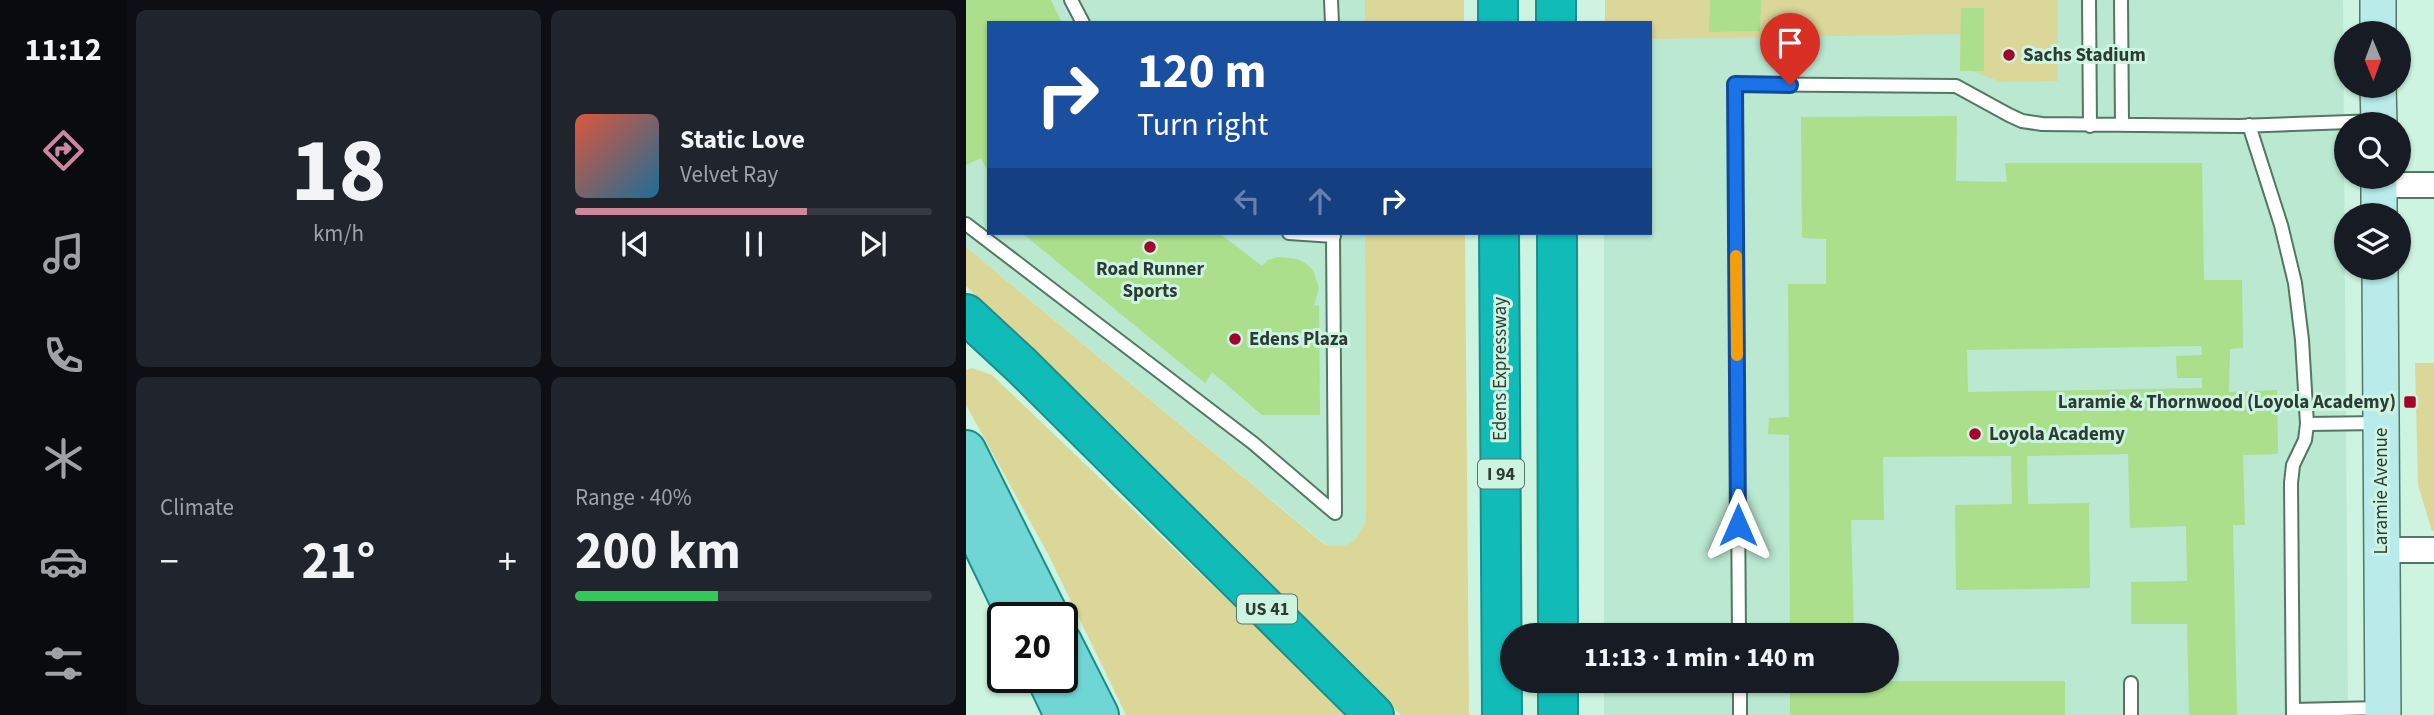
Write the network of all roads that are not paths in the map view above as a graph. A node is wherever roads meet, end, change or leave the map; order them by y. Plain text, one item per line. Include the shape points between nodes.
1 (1071, 0) edge
2 (1331, 0) edge
3 (1498, 0) edge
4 (1556, 0) edge
5 (2089, 0) edge
6 (2121, 0) edge
7 (2378, 0) edge
8 (1082, 21) edge
9 (1332, 21) edge
10 (1498, 21) edge
11 (1556, 21) edge
12 (2378, 21) edge
13 (2334, 124) edge
14 (2090, 125) junction
15 (2122, 125) junction
16 (2249, 125) junction
17 (2434, 185) edge
18 (2379, 192) edge
19 (966, 225) edge
20 (1334, 235) edge
21 (1499, 235) edge
22 (1557, 235) edge
23 (2380, 280) edge
24 (966, 314) edge
25 (966, 353) edge
26 (1021, 365) junction
27 (2380, 423) junction
28 (2307, 424) junction
29 (966, 450) edge
30 (966, 510) edge
31 (2381, 550) junction
32 (2434, 550) edge
33 (1010, 602) edge
34 (1042, 602) edge
35 (1559, 623) edge
36 (1739, 623) edge
37 (1078, 674) edge
38 (2131, 683) dead end
39 (1054, 693) edge
40 (1559, 693) edge
41 (1740, 693) edge
42 (2383, 711) edge
43 (2293, 712) edge
44 (1064, 715) edge
45 (1099, 715) edge
46 (1374, 715) edge
47 (1502, 715) edge
48 (1559, 715) edge
49 (1740, 715) edge
50 (2132, 715) edge

1 - 8 lane
2 - 9 lane
3 - 10 highway
4 - 11 highway
5 - 14 lane
6 - 15 lane
7 - 12 street
13 - 16 lane
14 - 15 lane
14 - 36 lane via 2022,121 1956,86 1735,84
15 - 16 lane
16 - 28 lane via 2295,283
17 - 18 street
19 - 20 lane via 1253,443 1335,513
21 - 47 highway, Edens Expressway / I 94
22 - 35 highway
23 - 27 street, Laramie Avenue
24 - 26 highway, US 41
25 - 26 highway via 977,351
26 - 46 highway, US 41
27 - 28 lane
27 - 31 street, Laramie Avenue
28 - 43 lane via 2291,483
29 - 34 main road
30 - 33 main road
31 - 32 street
31 - 42 street, Laramie Avenue
37 - 45 main road
38 - 50 lane
39 - 44 main road
40 - 48 highway
41 - 49 lane
42 - 43 lane

